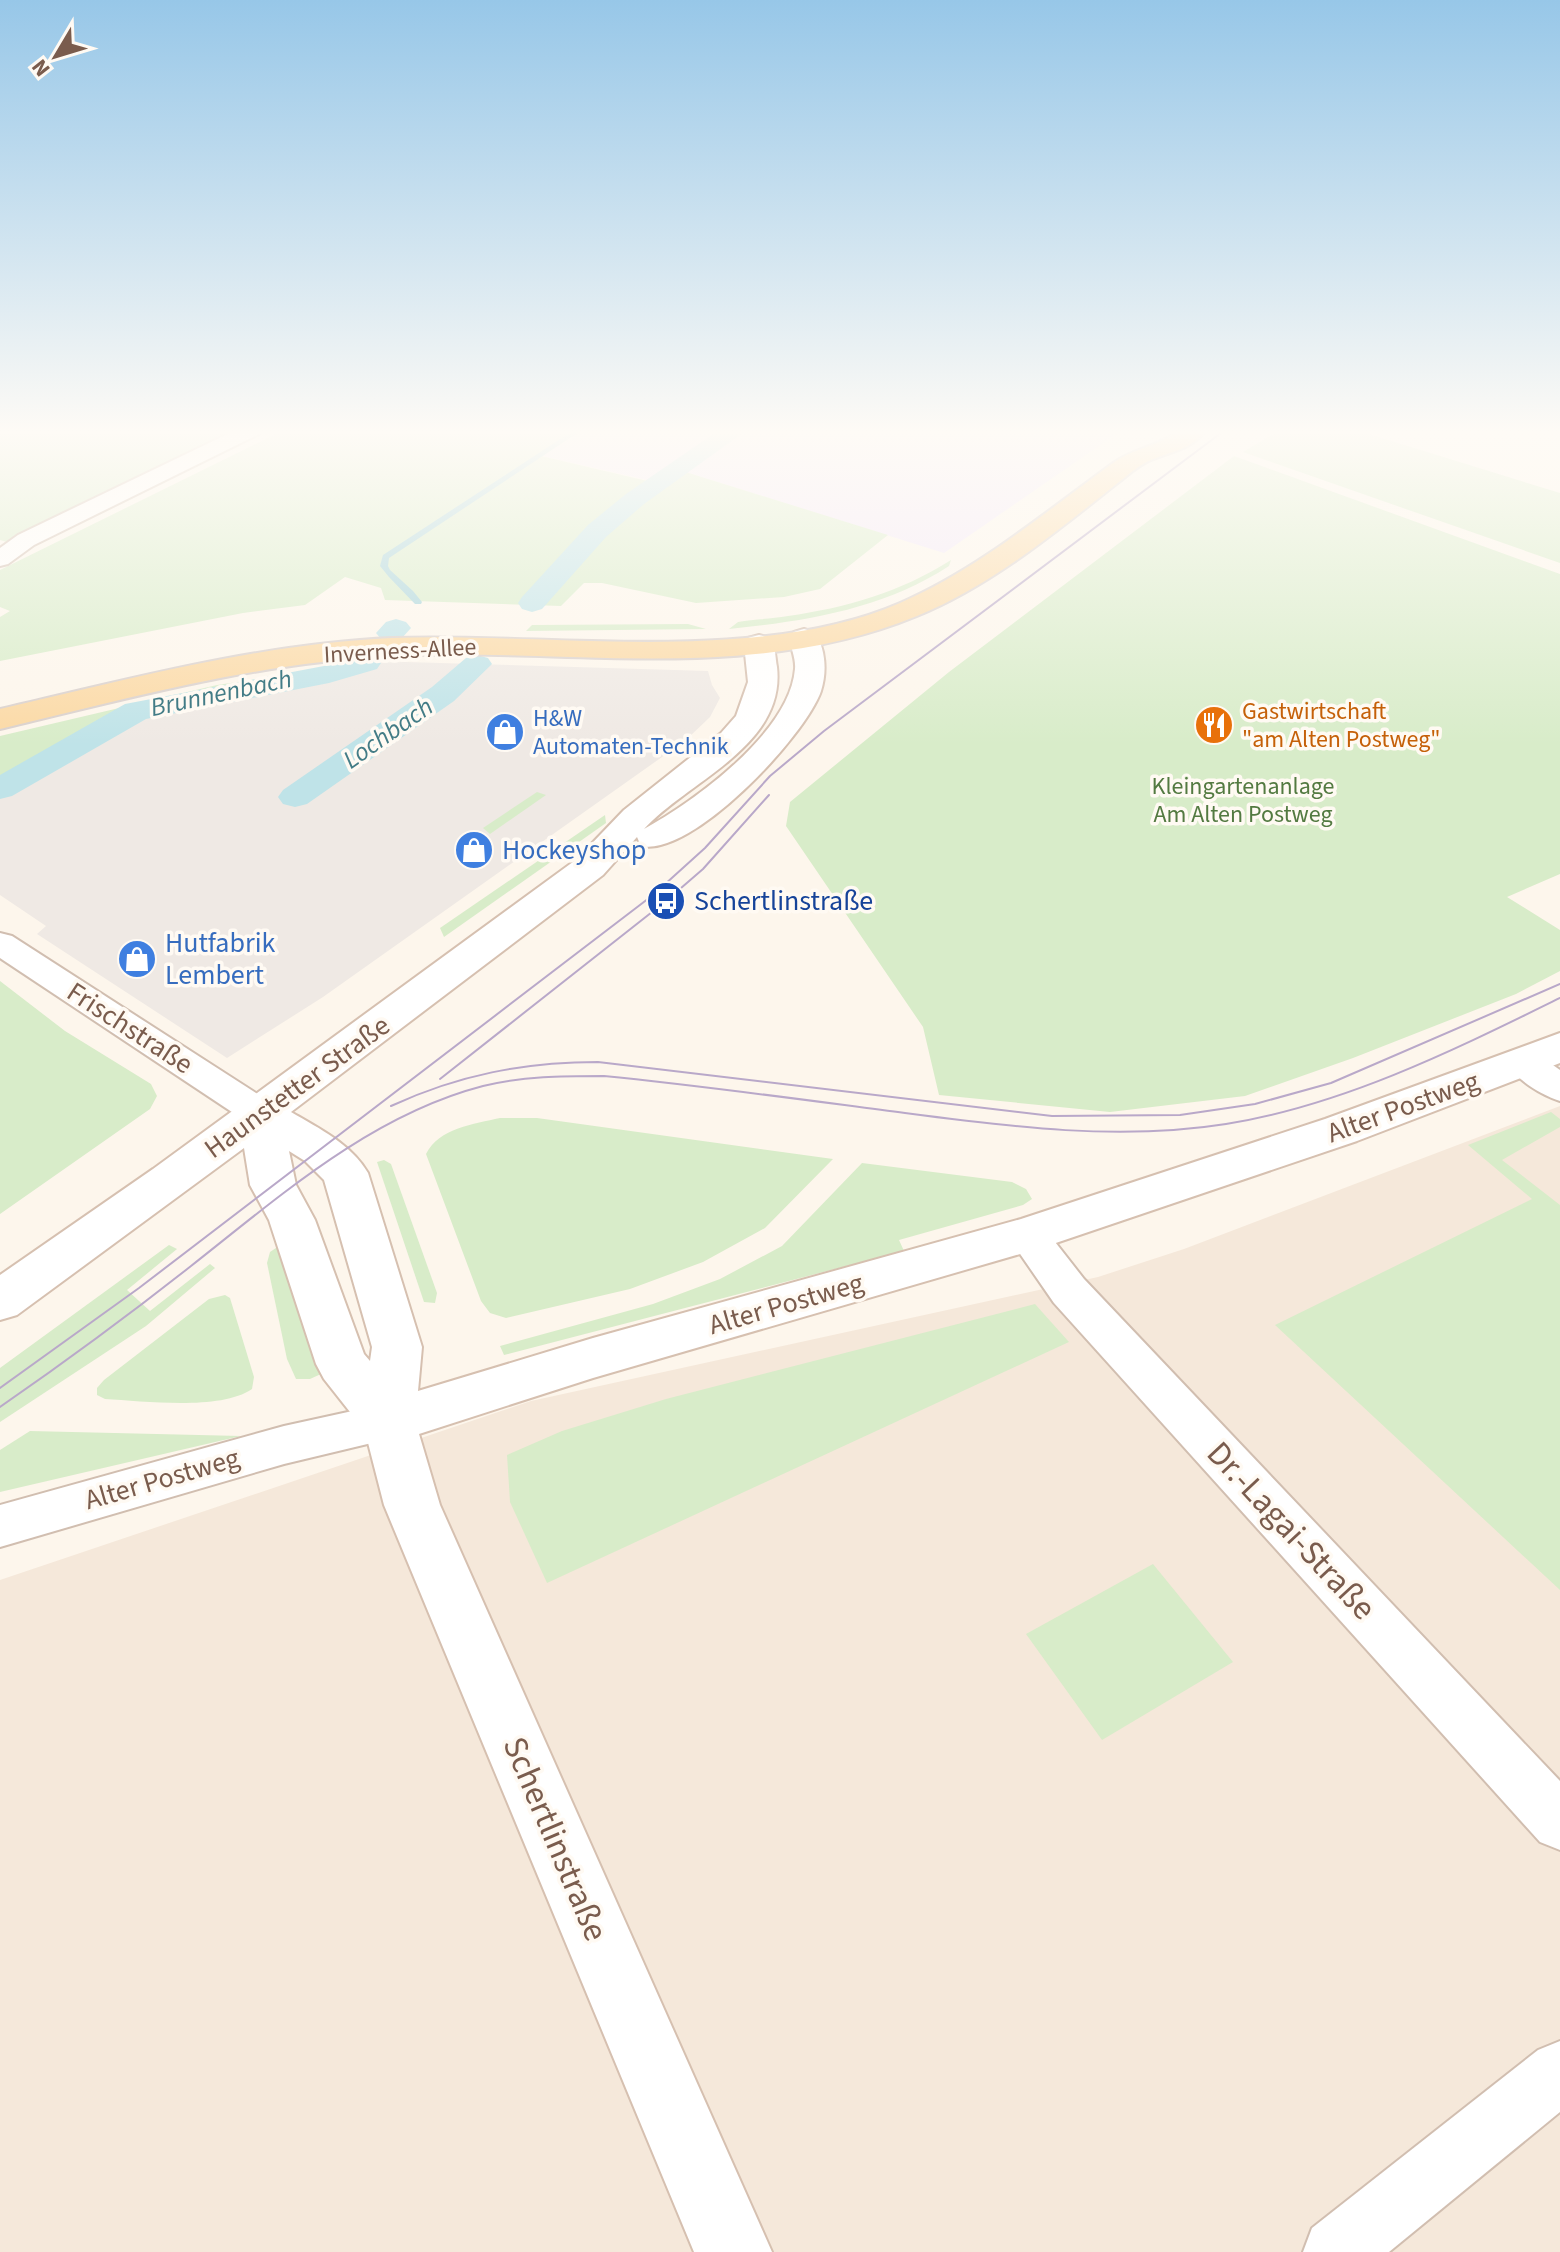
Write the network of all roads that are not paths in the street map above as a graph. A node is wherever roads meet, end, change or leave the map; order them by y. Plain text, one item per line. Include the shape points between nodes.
1 (36, 535) edge
2 (1031, 535) edge
3 (0, 559) edge
4 (804, 638) junction
5 (759, 644) junction
6 (0, 719) edge
7 (590, 867) junction
8 (0, 943) edge
9 (1548, 1066) edge
10 (260, 1113) junction
11 (1027, 1235) junction
12 (0, 1301) edge
13 (389, 1422) junction
14 (0, 1526) edge
15 (1560, 1822) edge
16 (1560, 2072) edge
17 (733, 2252) edge
18 (1336, 2252) edge

1 - 3 street
2 - 4 main road via 941,597 875,622
4 - 5 main road, Inverness-Allee
4 - 7 street, Haunstetter Straße via 810,670 805,687 796,709 763,754 669,831
5 - 6 main road, Inverness-Allee via 389,648 306,656 206,672
5 - 7 street, Haunstetter Straße via 763,682 751,718 733,740 636,817
7 - 10 street, Haunstetter Straße
8 - 10 street, Frischstraße
9 - 11 street, Alter Postweg
10 - 12 street, Haunstetter Straße
10 - 13 street, Schertlinstraße via 273,1185 292,1220 342,1364
10 - 13 street, Schertlinstraße via 321,1150 345,1173 397,1347
11 - 13 street, Alter Postweg via 593,1358
11 - 15 street, Dr.-Lagai-Straße via 1069,1291
13 - 14 street, Alter Postweg via 284,1445
13 - 17 street, Schertlinstraße via 412,1505
16 - 18 street

